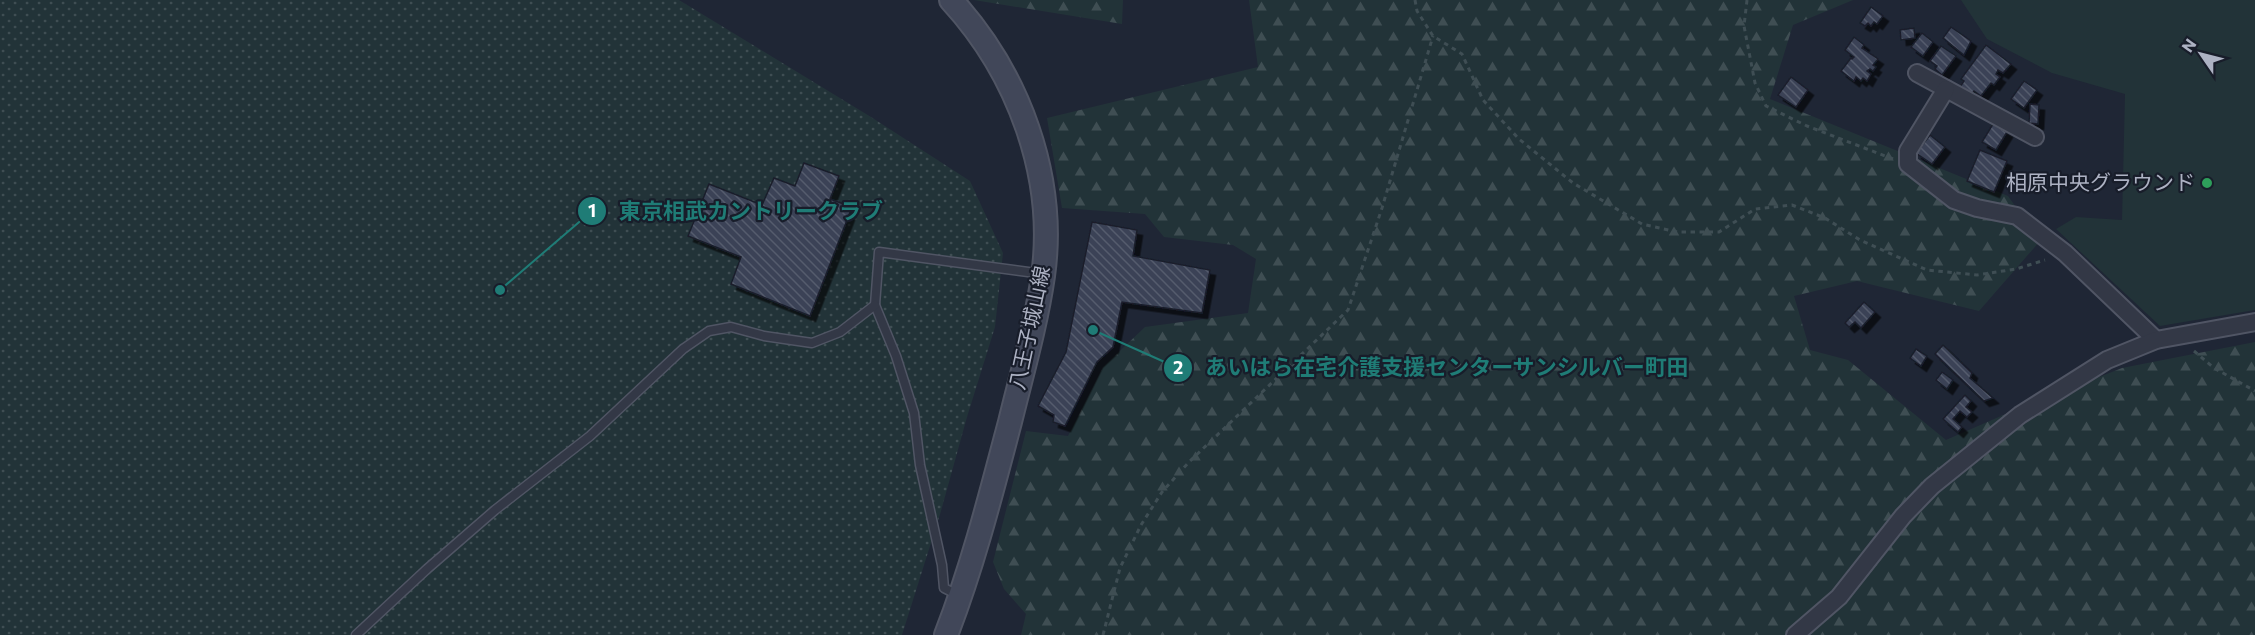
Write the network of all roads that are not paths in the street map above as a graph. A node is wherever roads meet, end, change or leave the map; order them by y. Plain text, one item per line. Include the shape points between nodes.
1 (951, 0) edge
2 (1917, 73) dead end
3 (1946, 89) junction
4 (2035, 137) dead end
5 (1043, 274) junction
6 (874, 305) junction
7 (2255, 322) edge
8 (2156, 340) junction
9 (961, 597) junction
10 (356, 635) edge
11 (946, 635) edge
12 (1795, 635) edge

1 - 5 main road, 八王子城山線 via 999,65 1027,127 1039,171 1044,215
2 - 3 street
3 - 4 street
3 - 8 street via 1908,151 1908,164 1954,200 2017,216 2065,253
5 - 6 lane via 879,252
5 - 9 main road, 八王子城山線 via 1035,322 985,520
6 - 9 lane via 914,413 944,588
6 - 10 lane via 840,332 812,343 731,327 709,331 683,349 590,436 495,510
7 - 8 street
8 - 12 street via 2107,360 2063,386 1976,450 1932,486 1839,597
9 - 11 main road, 八王子城山線

